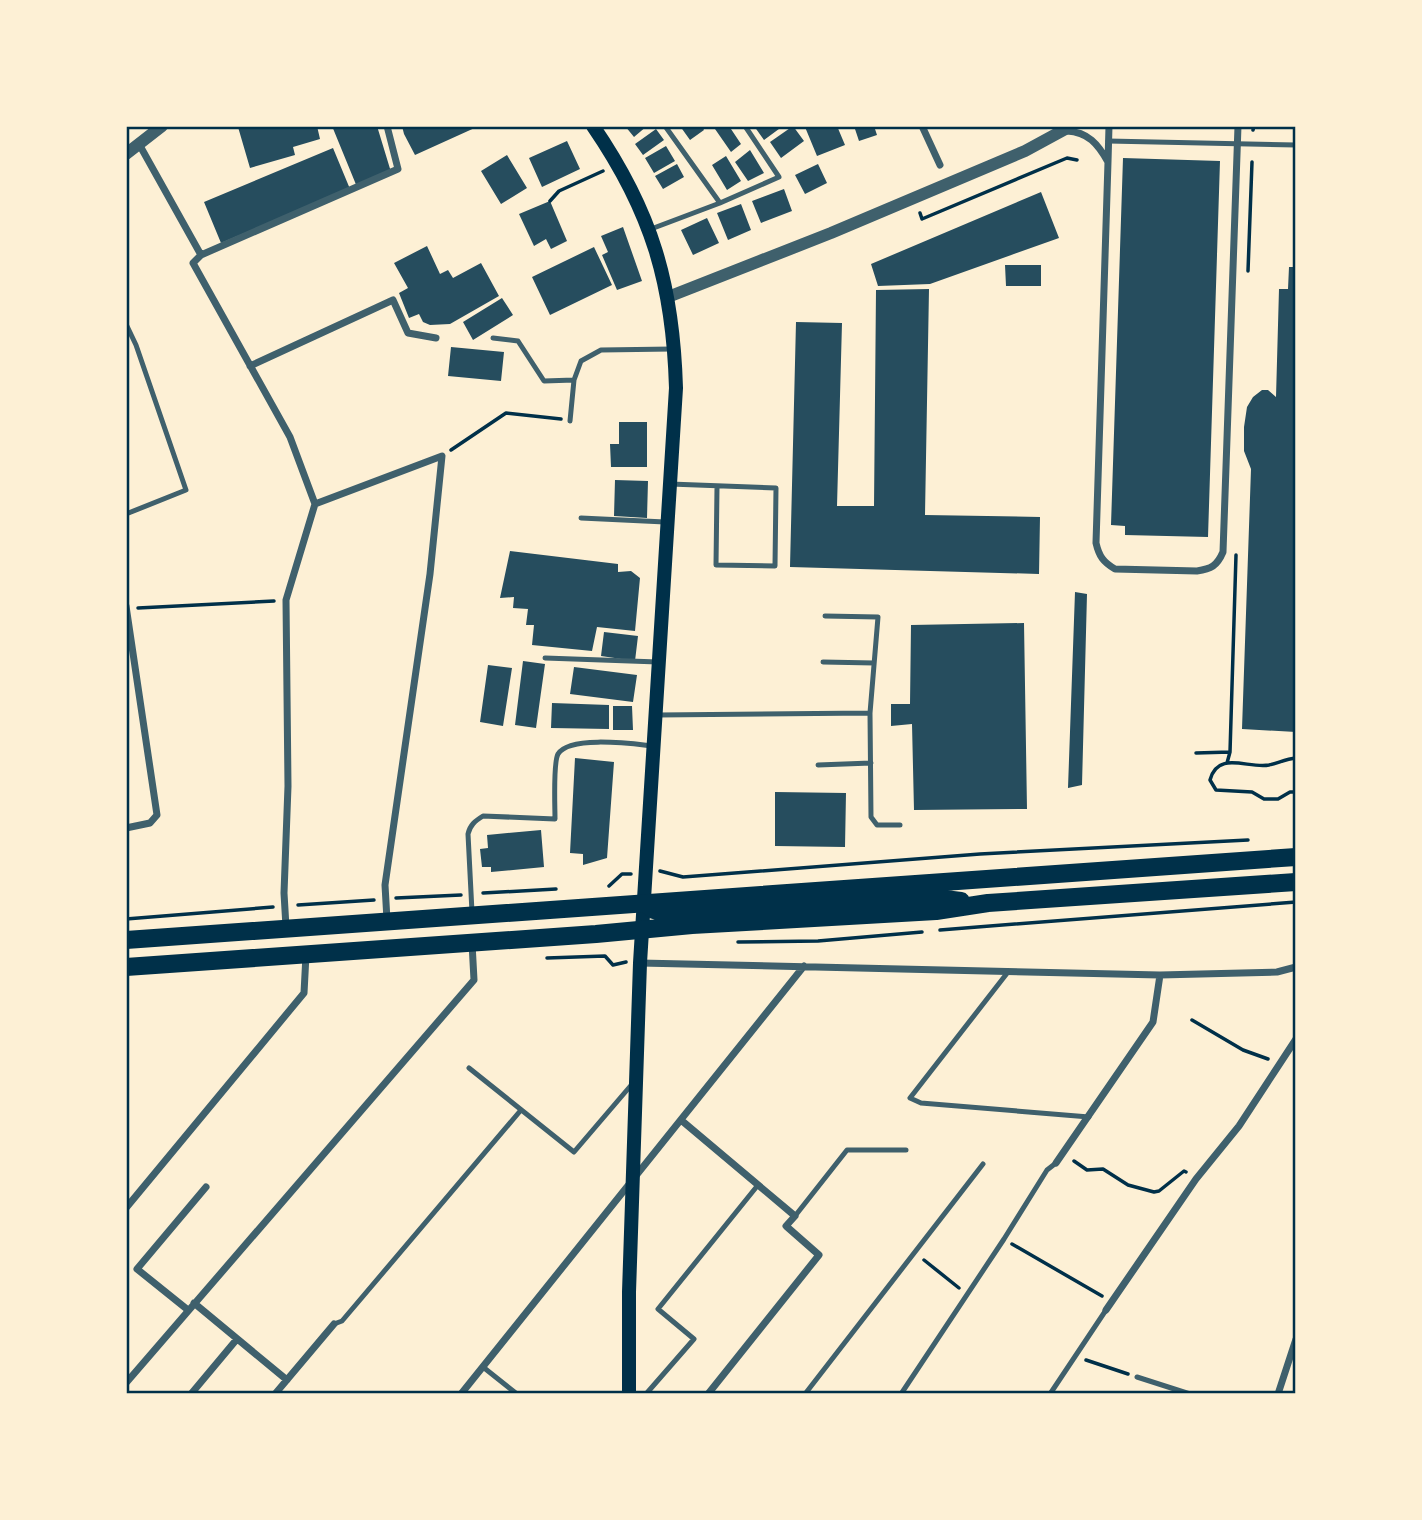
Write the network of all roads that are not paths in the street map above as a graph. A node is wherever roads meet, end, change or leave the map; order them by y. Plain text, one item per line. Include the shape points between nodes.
1 (162, 126) edge
2 (387, 126) edge
3 (593, 126) edge
4 (665, 126) edge
5 (745, 126) edge
6 (922, 126) edge
7 (1109, 126) edge
8 (1238, 126) edge
9 (1068, 128) edge
10 (1108, 141) junction
11 (139, 144) junction
12 (1237, 144) junction
13 (1296, 145) edge
14 (126, 154) edge
15 (1108, 162) junction
16 (940, 165) dead end
17 (720, 203) junction
18 (650, 230) junction
19 (201, 256) junction
20 (668, 297) junction
21 (126, 324) edge
22 (436, 338) dead end
23 (493, 338) dead end
24 (675, 349) junction
25 (250, 366) junction
26 (574, 380) junction
27 (570, 421) road end
28 (670, 484) junction
29 (717, 487) junction
30 (314, 504) junction
31 (126, 514) edge
32 (581, 518) dead end
33 (668, 522) junction
34 (126, 607) edge
35 (825, 616) dead end
36 (130, 652) edge
37 (545, 658) dead end
38 (659, 662) junction
39 (823, 662) dead end
40 (874, 663) junction
41 (870, 713) junction
42 (655, 715) junction
43 (653, 746) junction
44 (871, 763) junction
45 (818, 765) dead end
46 (900, 825) dead end
47 (126, 828) edge
48 (1296, 857) edge
49 (1296, 882) edge
50 (643, 902) junction
51 (988, 903) junction
52 (472, 915) junction
53 (387, 921) junction
54 (286, 928) junction
55 (641, 930) junction
56 (126, 940) edge
57 (472, 943) junction
58 (306, 955) junction
59 (640, 963) junction
60 (804, 966) junction
61 (126, 967) edge
62 (1296, 967) edge
63 (1008, 972) junction
64 (1160, 975) junction
65 (1296, 1039) edge
66 (469, 1068) dead end
67 (634, 1082) junction
68 (521, 1110) junction
69 (1088, 1117) junction
70 (681, 1120) junction
71 (906, 1150) dead end
72 (1056, 1163) joint
73 (983, 1164) dead end
74 (632, 1180) junction
75 (758, 1185) junction
76 (206, 1187) dead end
77 (126, 1208) edge
78 (795, 1216) junction
79 (191, 1306) junction
80 (1106, 1310) joint
81 (334, 1324) joint
82 (237, 1339) junction
83 (1296, 1339) edge
84 (483, 1367) junction
85 (1137, 1377) road end
86 (287, 1380) junction
87 (126, 1383) edge
88 (191, 1394) edge
89 (275, 1394) edge
90 (461, 1394) edge
91 (517, 1394) edge
92 (629, 1394) edge
93 (646, 1394) edge
94 (708, 1394) edge
95 (805, 1394) edge
96 (901, 1394) edge
97 (1050, 1394) edge
98 (1190, 1394) edge
99 (1278, 1394) edge

1 - 11 street
2 - 19 street via 398,170
3 - 18 main road via 619,164
4 - 17 lane
5 - 17 lane via 779,177
6 - 16 street
7 - 10 street
8 - 12 street
9 - 15 street via 1091,138
9 - 20 street via 1025,151 831,233
10 - 12 lane
10 - 15 street
11 - 14 street
11 - 19 street
12 - 13 lane
12 - 15 street via 1223,552 1218,564 1197,571 1115,569 1098,554
17 - 18 lane
18 - 20 main road
19 - 25 street via 193,263
20 - 24 main road
21 - 31 lane via 186,490
22 - 25 street via 408,333 393,300
23 - 26 lane via 518,341 544,381
24 - 26 lane via 601,350 581,361
24 - 28 main road
25 - 30 street via 290,437
26 - 27 lane
28 - 29 lane
28 - 33 main road
29 - 29 lane via 776,488 775,566 716,565
30 - 53 street via 442,456 430,574 385,885
30 - 54 street via 286,600
32 - 33 lane
33 - 38 main road
34 - 36 street
35 - 40 lane via 878,617
36 - 47 street via 158,815 150,823
37 - 38 lane
38 - 42 main road
39 - 40 lane
40 - 41 lane
41 - 42 lane
41 - 44 lane
42 - 43 main road
43 - 50 main road
43 - 52 lane via 571,745 556,759 555,819 482,816 475,820 468,834
44 - 45 lane
44 - 46 lane via 871,817 877,825
48 - 50 main road
49 - 51 main road
50 - 51 main road via 666,913 904,898
50 - 52 main road
50 - 55 main road
51 - 55 main road via 936,911
52 - 53 main road
53 - 54 main road
54 - 56 main road
55 - 57 main road
55 - 59 main road
57 - 58 main road
57 - 79 street via 474,981
58 - 61 main road
58 - 77 street via 304,993
59 - 60 street
59 - 67 main road
60 - 63 street
60 - 70 street
62 - 64 street via 1277,972
63 - 64 street
63 - 69 lane via 910,1098 921,1103
64 - 69 street via 1153,1022
65 - 80 street
66 - 68 lane
67 - 68 lane via 575,1152
67 - 74 main road
68 - 81 lane via 342,1321
69 - 72 street
70 - 74 street
70 - 75 street
71 - 78 lane via 847,1150
72 - 96 lane via 1047,1170
73 - 95 lane
74 - 84 street
74 - 92 main road
75 - 78 street
75 - 93 lane via 658,1309 694,1339
76 - 79 street via 137,1269
78 - 94 street via 786,1226 819,1255
79 - 82 street
79 - 87 street
80 - 97 lane
81 - 86 street
82 - 86 street
82 - 88 street
83 - 99 street
84 - 90 street
84 - 91 lane
85 - 98 lane
86 - 89 street

